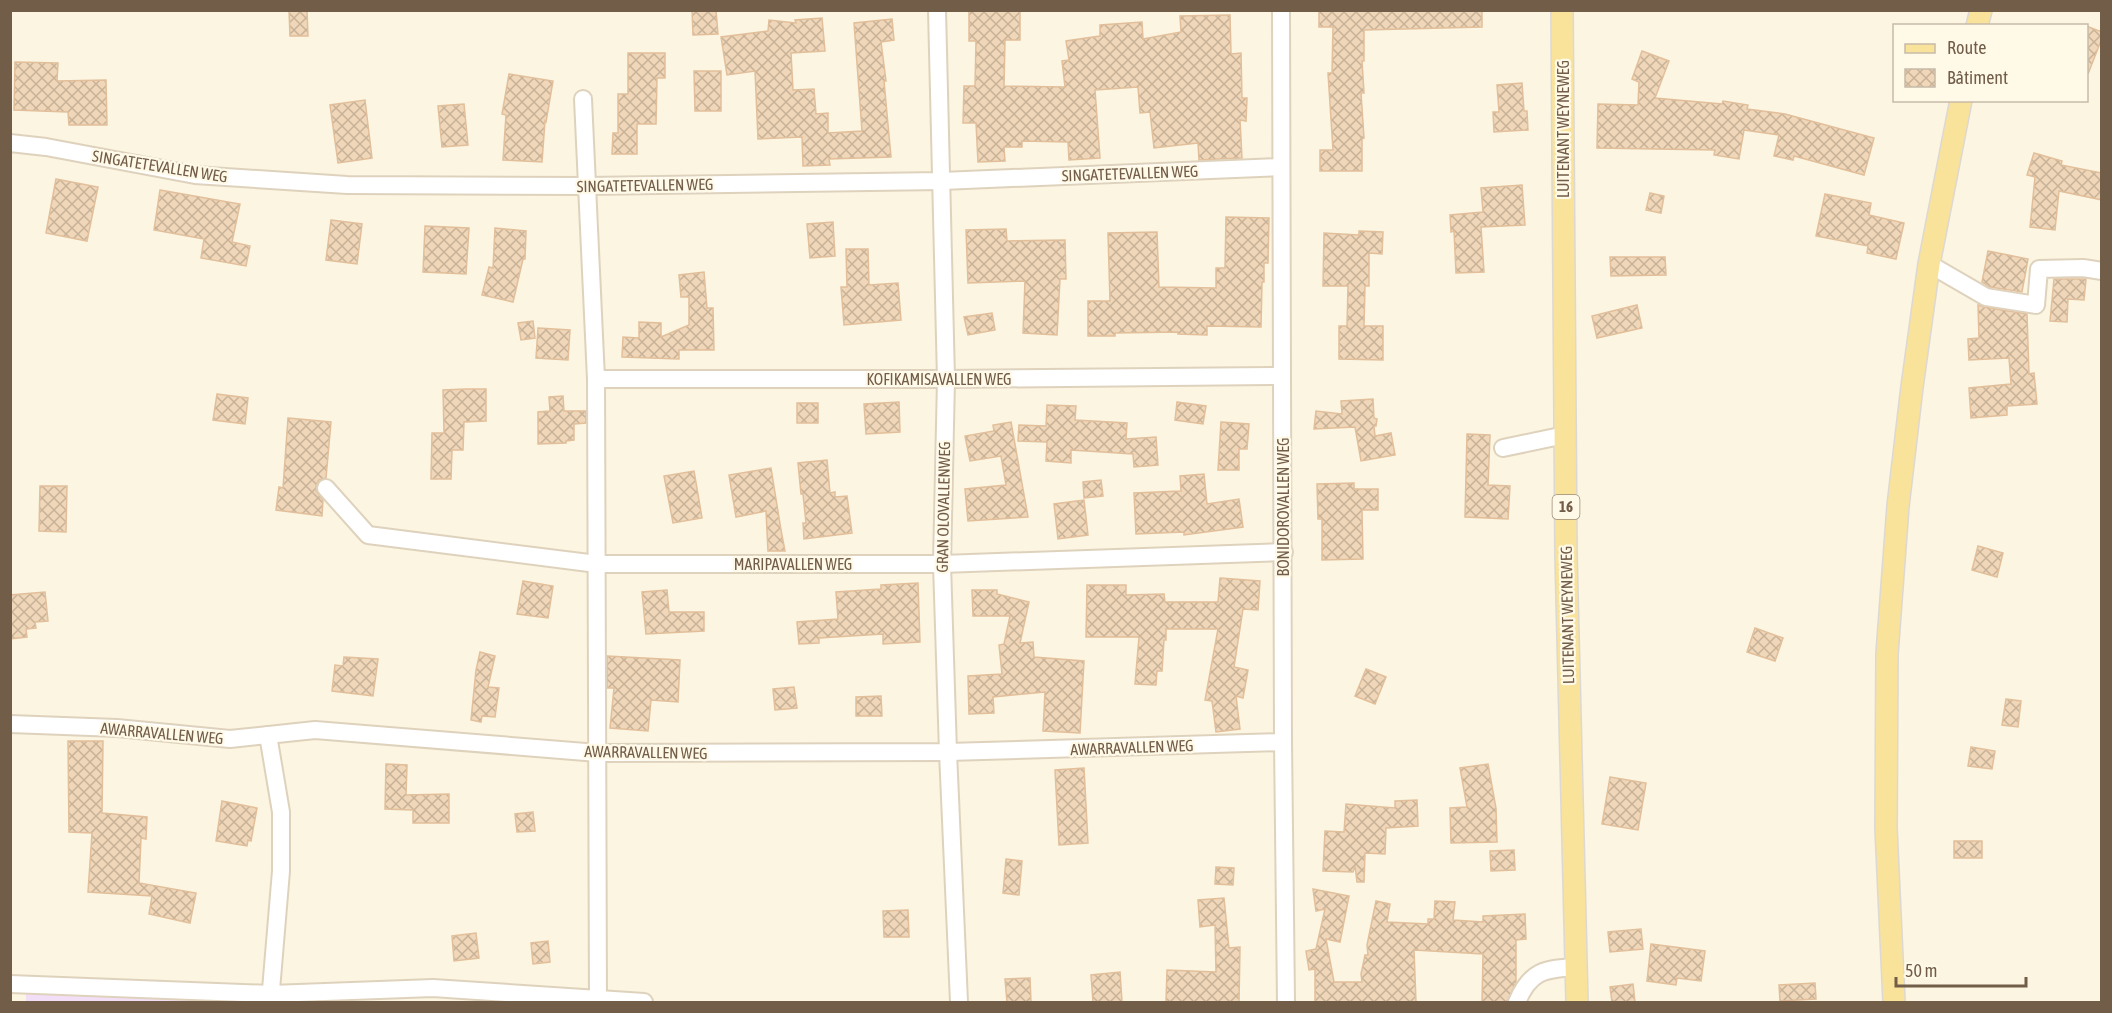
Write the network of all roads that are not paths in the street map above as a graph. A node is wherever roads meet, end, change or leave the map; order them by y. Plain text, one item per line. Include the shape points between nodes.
1 (937, 10) edge
2 (1281, 10) edge
3 (1562, 10) edge
4 (583, 99) dead end
5 (1961, 102) edge
6 (10, 143) edge
7 (1281, 166) junction
8 (942, 181) junction
9 (587, 186) junction
10 (1929, 264) junction
11 (2102, 271) edge
12 (1282, 376) junction
13 (596, 379) junction
14 (946, 379) junction
15 (1565, 435) junction
16 (1503, 448) dead end
17 (326, 488) dead end
18 (1284, 552) junction
19 (597, 564) junction
20 (942, 564) junction
21 (10, 724) edge
22 (268, 735) junction
23 (1283, 742) junction
24 (948, 752) junction
25 (598, 753) junction
26 (1575, 967) junction
27 (10, 984) edge
28 (271, 998) edge
29 (598, 1000) edge
30 (644, 1002) edge
31 (959, 1002) edge
32 (1286, 1002) edge
33 (1517, 1002) edge
34 (1577, 1002) edge
35 (1894, 1002) edge

1 - 8 street, GRAN OLOVALLENWEG
2 - 7 street, BONIDOROVALLEN WEG
3 - 15 main road, LUITENANT WEYNEWEG / 16
4 - 9 street
5 - 10 main road
6 - 9 street, SINGATETEVALLEN WEG via 195,175 348,185
7 - 8 street, SINGATETEVALLEN WEG
7 - 12 street, BONIDOROVALLEN WEG
8 - 9 street, SINGATETEVALLEN WEG
8 - 14 street, GRAN OLOVALLENWEG
9 - 13 street
10 - 11 street via 1986,297 2036,304 2039,270
10 - 35 main road via 1898,506 1887,654 1886,828
12 - 14 street, KOFIKAMISAVALLEN WEG
12 - 18 street, BONIDOROVALLEN WEG
13 - 14 street, KOFIKAMISAVALLEN WEG
13 - 19 street
14 - 20 street, GRAN OLOVALLENWEG
15 - 16 street
15 - 26 main road, LUITENANT WEYNEWEG / 16
17 - 19 street, MARIPAVALLEN WEG via 368,535
18 - 20 street, MARIPAVALLEN WEG
18 - 23 street, BONIDOROVALLEN WEG
19 - 20 street, MARIPAVALLEN WEG
19 - 25 street
20 - 24 street, GRAN OLOVALLENWEG
21 - 22 street, AWARRAVALLEN WEG via 117,728 230,740
22 - 25 street, AWARRAVALLEN WEG via 315,730
22 - 28 street via 281,812 281,871
23 - 24 street, AWARRAVALLEN WEG
23 - 32 street, BONIDOROVALLEN WEG
24 - 25 street, AWARRAVALLEN WEG
24 - 31 street, GRAN OLOVALLENWEG
25 - 29 street
26 - 33 street via 1550,969 1536,975
26 - 34 main road, LUITENANT WEYNEWEG / 16
27 - 28 street
28 - 29 street via 433,988
29 - 30 street

